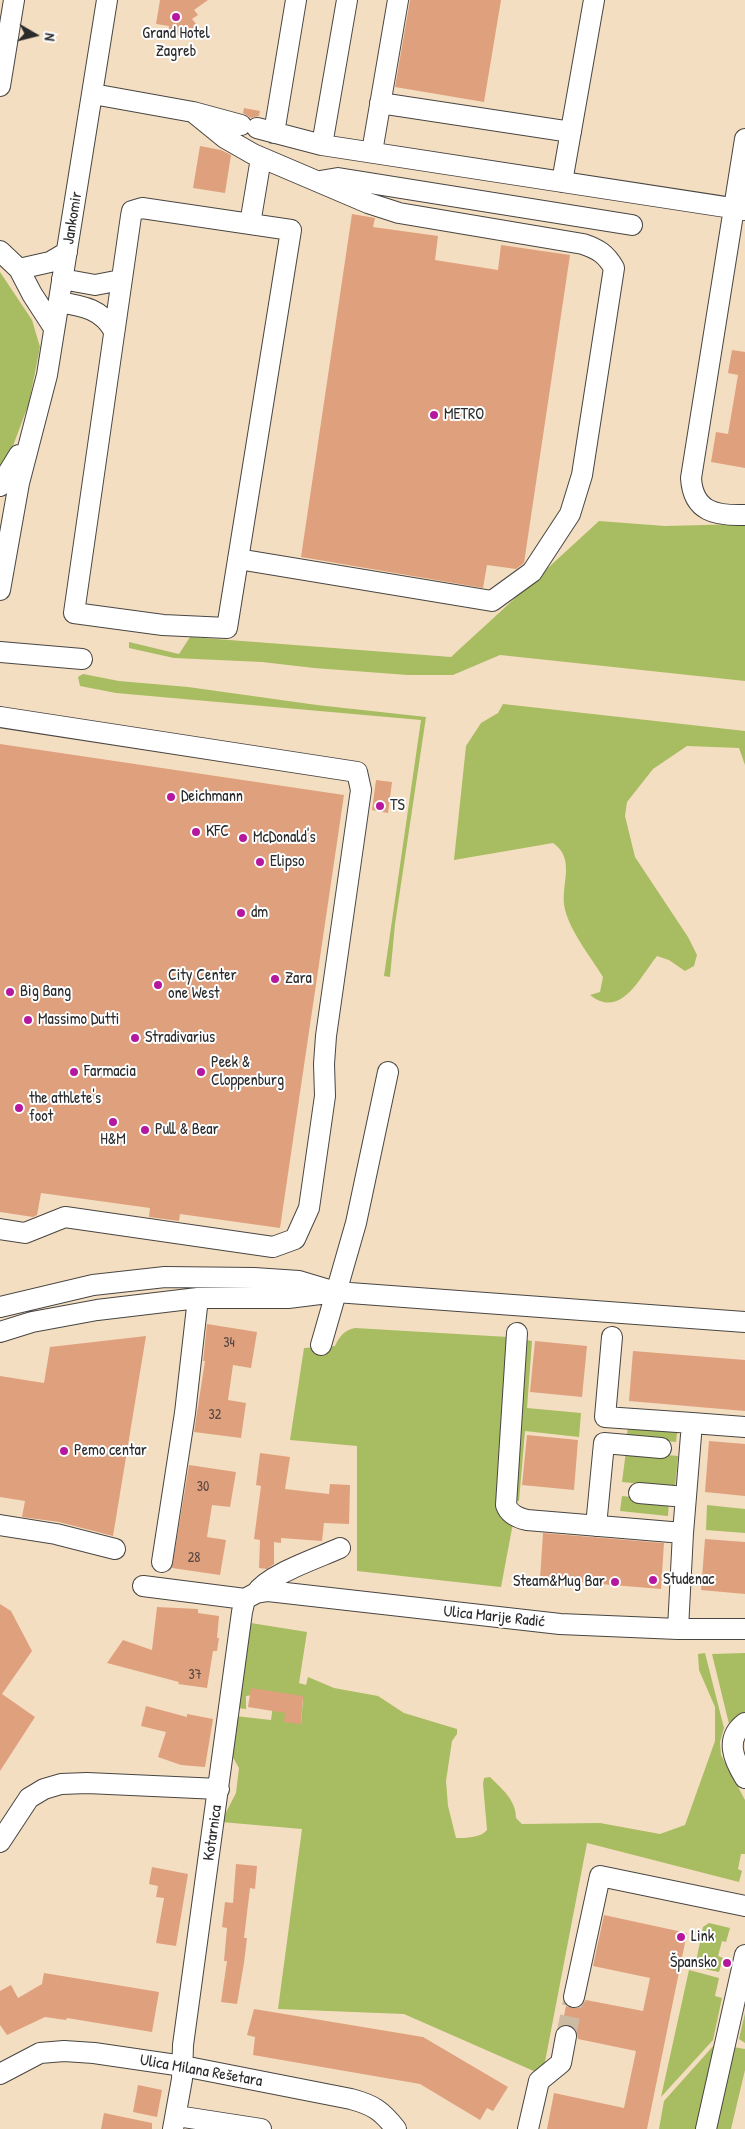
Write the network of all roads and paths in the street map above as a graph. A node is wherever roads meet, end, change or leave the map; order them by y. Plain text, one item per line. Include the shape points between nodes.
1 (14, 0) edge
2 (107, 0) edge
3 (296, 0) edge
4 (347, 0) edge
5 (398, 0) edge
6 (594, 0) edge
7 (0, 86) edge
8 (93, 94) junction
9 (380, 103) junction
10 (193, 112) junction
11 (257, 128) junction
12 (570, 132) junction
13 (745, 139) edge
14 (322, 145) junction
15 (372, 152) junction
16 (261, 158) junction
17 (318, 182) junction
18 (562, 182) junction
19 (739, 210) edge
20 (250, 224) junction
21 (632, 225) dead end
22 (0, 251) edge
23 (67, 252) junction
24 (18, 269) junction
25 (62, 280) junction
26 (121, 280) junction
27 (59, 302) junction
28 (54, 328) junction
29 (114, 331) junction
30 (31, 434) junction
31 (0, 486) edge
32 (745, 516) edge
33 (238, 559) junction
34 (0, 590) edge
35 (0, 652) edge
36 (82, 659) dead end
37 (0, 717) edge
38 (388, 1072) dead end
39 (0, 1229) edge
40 (336, 1292) junction
41 (198, 1298) junction
42 (0, 1308) edge
43 (745, 1322) edge
44 (0, 1332) edge
45 (517, 1333) dead end
46 (612, 1337) dead end
47 (321, 1345) dead end
48 (605, 1417) junction
49 (692, 1423) junction
50 (745, 1427) edge
51 (604, 1443) junction
52 (661, 1448) dead end
53 (639, 1493) dead end
54 (686, 1497) junction
55 (0, 1525) edge
56 (596, 1526) junction
57 (683, 1533) junction
58 (340, 1548) dead end
59 (115, 1549) dead end
60 (162, 1562) dead end
61 (143, 1586) dead end
62 (250, 1596) junction
63 (678, 1629) junction
64 (745, 1629) edge
65 (745, 1723) edge
66 (745, 1778) edge
67 (219, 1790) junction
68 (0, 1842) edge
69 (745, 1906) edge
70 (745, 1954) edge
71 (574, 1997) tunnel mouth
72 (566, 2036) tunnel mouth
73 (183, 2066) junction
74 (0, 2074) edge
75 (175, 2122) edge
76 (261, 2129) edge
77 (396, 2129) edge
78 (528, 2129) edge
79 (706, 2129) edge

1 - 7 street
2 - 8 street, Jankomir
3 - 11 street
4 - 14 street
5 - 9 street
6 - 12 street
8 - 10 street
8 - 23 street, Jankomir
9 - 12 street
9 - 15 street
10 - 11 street
10 - 16 street via 225,138
11 - 14 street
12 - 18 street
13 - 19 street
14 - 15 street
15 - 18 street
16 - 17 street
16 - 20 street
17 - 21 street via 338,178
17 - 33 street via 399,212 583,244 608,257 614,268 582,475 570,514 532,572 492,601
18 - 19 street
19 - 32 street via 691,478 692,492 698,502 713,514
20 - 26 street via 142,208 135,210 131,216
20 - 33 street via 291,230
22 - 24 street
23 - 24 street via 50,262
23 - 25 street, Jankomir
24 - 28 street
25 - 26 street via 96,285
25 - 27 street, Jankomir
26 - 29 street
27 - 28 street, Jankomir
27 - 29 street via 95,312 104,317
28 - 30 street, Jankomir
29 - 33 street via 74,613 163,625 227,628
30 - 31 street, Jankomir
30 - 34 street, Jankomir via 18,483
35 - 36 street
37 - 39 street via 357,772 361,790 326,1036 325,1096 309,1208 295,1239 273,1247 65,1217 25,1233
38 - 40 street via 356,1223
40 - 41 street via 288,1298
40 - 42 street via 299,1281 165,1277 93,1285
40 - 43 street
40 - 47 street
41 - 44 street via 97,1310 32,1322
41 - 60 street via 185,1413
45 - 56 street via 508,1510 525,1520
46 - 48 street
48 - 49 street
48 - 51 street
49 - 50 street
49 - 54 street
51 - 52 street
51 - 56 street
53 - 54 street
54 - 57 street
55 - 59 street via 56,1534
56 - 57 street
57 - 63 street
58 - 62 street via 271,1579
61 - 62 street, Ulica Marije Radić
62 - 63 street, Ulica Marije Radić via 268,1591 560,1624
62 - 67 street, Kotarnica via 242,1612
63 - 64 street, Ulica Marije Radić
65 - 66 street via 735,1735 732,1752
67 - 68 street via 61,1784 29,1798
67 - 73 street, Kotarnica via 183,2045
69 - 71 street via 600,1876
70 - 79 street
72 - 78 street via 561,2063 539,2080
73 - 74 street, Ulica Milana Rešetara via 64,2051 40,2053
73 - 75 street, Kotarnica
73 - 77 street, Ulica Milana Rešetara via 351,2098 372,2105
75 - 76 street

